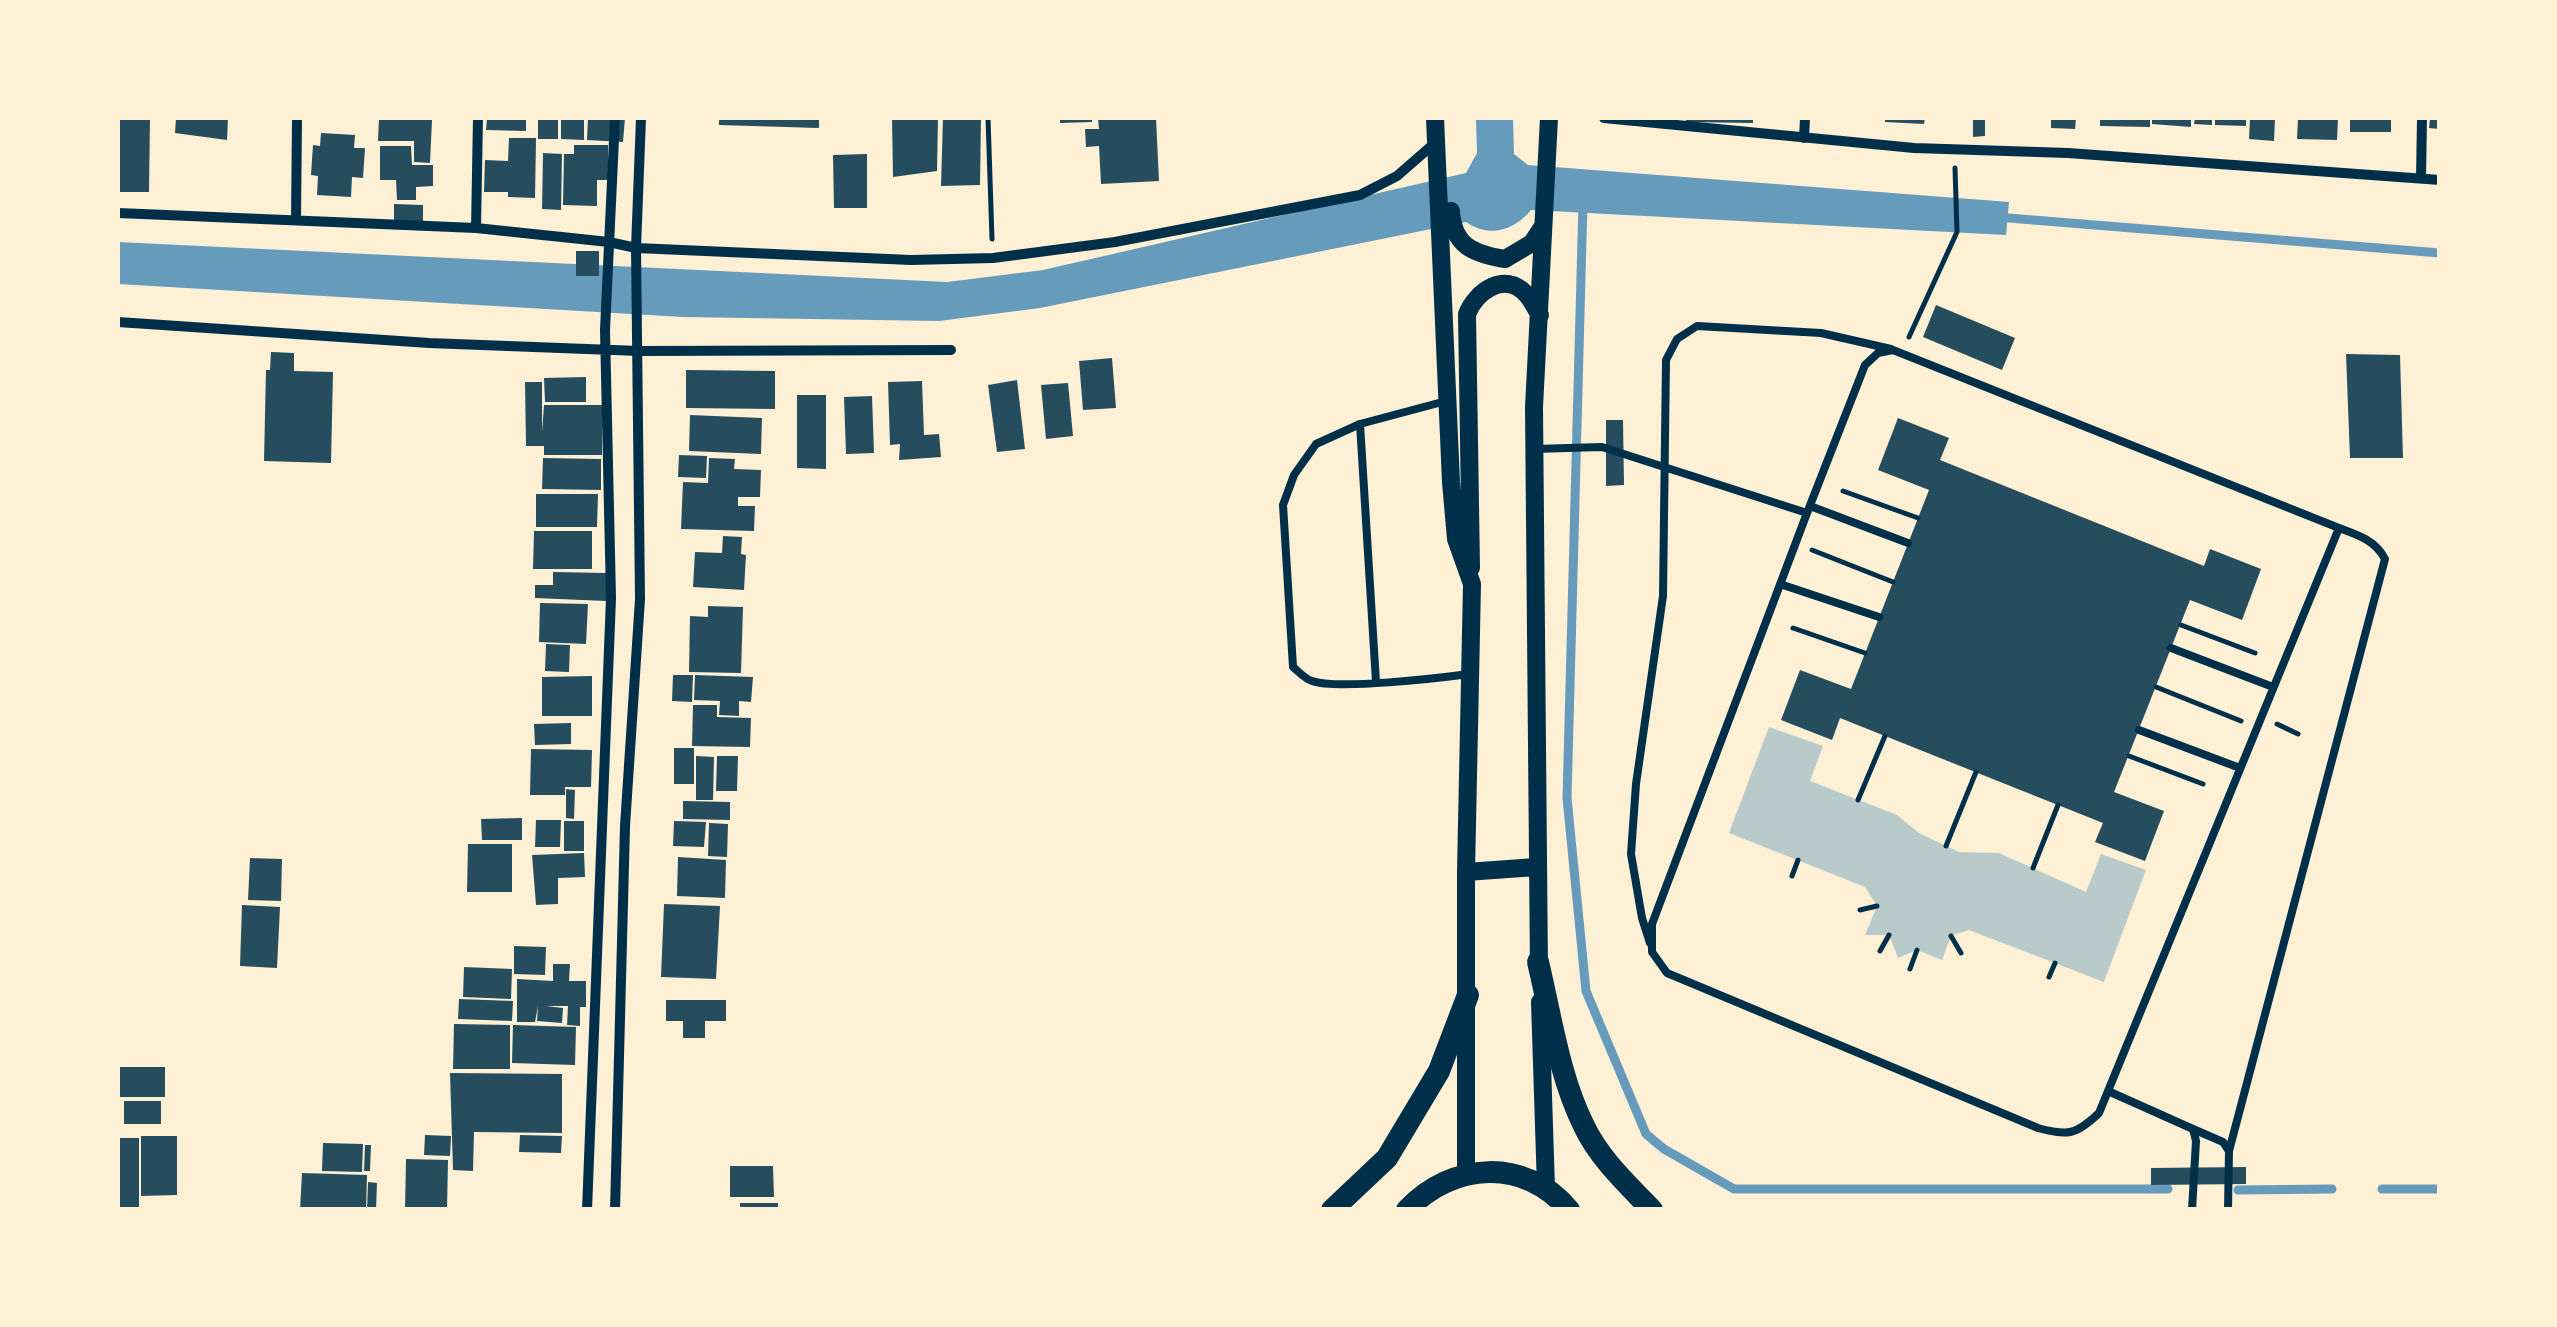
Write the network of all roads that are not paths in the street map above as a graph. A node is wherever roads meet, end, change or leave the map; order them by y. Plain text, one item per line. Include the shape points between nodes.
1 (297, 118) edge
2 (478, 118) edge
3 (615, 118) edge
4 (641, 118) edge
5 (1435, 118) edge
6 (1549, 118) edge
7 (1604, 118) edge
8 (1805, 118) edge
9 (2422, 118) edge
10 (1804, 138) junction
11 (1436, 142) junction
12 (1444, 178) junction
13 (2421, 178) junction
14 (2440, 180) edge
15 (118, 213) edge
16 (1546, 216) junction
17 (296, 220) junction
18 (476, 228) junction
19 (609, 242) junction
20 (636, 248) junction
21 (1540, 315) junction
22 (118, 322) edge
23 (606, 350) junction
24 (951, 350) dead end
25 (639, 351) junction
26 (1898, 352) junction
27 (1446, 400) junction
28 (1360, 424) junction
29 (1534, 449) junction
30 (1665, 467) junction
31 (1808, 509) junction
32 (2338, 528) junction
33 (1908, 543) dead end
34 (1472, 584) junction
35 (1780, 584) junction
36 (1880, 617) dead end
37 (2172, 648) dead end
38 (1469, 674) junction
39 (1376, 682) junction
40 (2273, 687) junction
41 (2139, 730) dead end
42 (2240, 768) junction
43 (1536, 867) junction
44 (1466, 872) junction
45 (1652, 952) junction
46 (1538, 962) junction
47 (1468, 995) junction
48 (2108, 1091) junction
49 (2193, 1129) junction
50 (2229, 1151) junction
51 (1466, 1173) junction
52 (1546, 1188) junction
53 (587, 1210) edge
54 (615, 1210) edge
55 (1332, 1210) edge
56 (1407, 1210) edge
57 (1569, 1210) edge
58 (1652, 1210) edge
59 (2192, 1210) edge
60 (2228, 1210) edge

1 - 17 street
2 - 18 street
3 - 19 street
4 - 20 street
5 - 11 street
6 - 16 street
7 - 10 street
8 - 10 street
9 - 13 street
10 - 13 street
11 - 12 street
11 - 20 street via 1397,176 1360,195 1115,242 993,258 894,260
12 - 16 street via 1452,224 1461,244 1474,252 1505,258 1532,243
12 - 27 street
13 - 14 street
15 - 17 street
16 - 21 street
17 - 18 street
18 - 19 street
19 - 20 street
19 - 23 street
20 - 25 street
21 - 29 street
21 - 34 street via 1525,292 1500,284 1484,288 1467,314
22 - 23 street
23 - 25 street
23 - 53 street via 611,598
24 - 25 street
25 - 54 street via 640,599 625,826
26 - 30 lane via 1821,334 1696,326 1676,339 1666,360
26 - 31 lane via 1878,353 1866,364
26 - 32 lane
27 - 28 lane
27 - 34 street via 1456,539
28 - 39 lane
28 - 39 lane via 1316,444 1294,475 1284,505 1293,667 1311,681
29 - 30 lane via 1602,448
29 - 43 street
30 - 31 lane
30 - 45 lane via 1663,596 1631,854
31 - 33 lane
31 - 35 lane
32 - 40 lane
32 - 50 lane via 2368,540 2384,559
34 - 38 street
35 - 36 lane
35 - 45 lane via 1652,924
37 - 40 lane
38 - 39 lane
38 - 44 street
40 - 42 lane
41 - 42 lane
42 - 48 lane
43 - 44 street
43 - 46 street
44 - 47 street
45 - 48 lane via 1668,973 2038,1128 2063,1134 2083,1128
46 - 52 street
46 - 58 highway via 1584,1127
47 - 51 street
47 - 55 highway via 1439,1071 1387,1158
48 - 49 lane
49 - 50 lane via 2224,1142
49 - 59 lane
50 - 60 lane
51 - 52 highway via 1508,1173
51 - 56 highway via 1434,1186
52 - 57 highway

